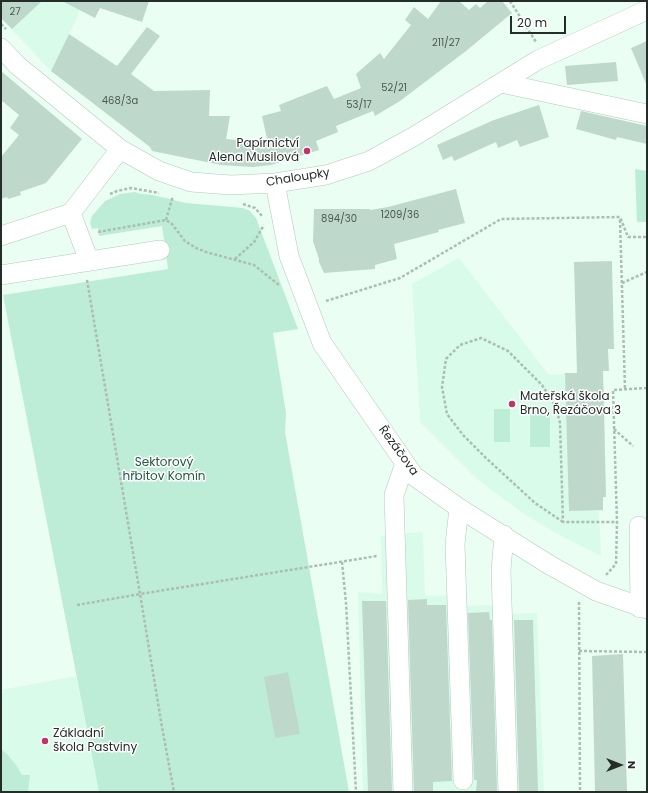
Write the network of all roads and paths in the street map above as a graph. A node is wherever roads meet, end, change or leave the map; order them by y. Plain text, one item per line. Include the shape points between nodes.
1 (510, 1) edge
2 (647, 10) edge
3 (1, 24) edge
4 (5, 40) edge
5 (539, 47) dead end
6 (501, 83) junction
7 (647, 114) edge
8 (120, 149) junction
9 (275, 183) junction
10 (161, 193) dead end
11 (167, 194) dead end
12 (173, 195) junction
13 (180, 197) dead end
14 (103, 198) dead end
15 (239, 202) dead end
16 (70, 213) junction
17 (620, 217) junction
18 (264, 218) dead end
19 (166, 220) junction
20 (268, 230) dead end
21 (98, 232) dead end
22 (1, 236) edge
23 (647, 238) edge
24 (160, 250) dead end
25 (234, 259) junction
26 (87, 262) junction
27 (647, 272) edge
28 (1, 275) edge
29 (621, 283) junction
30 (284, 288) dead end
31 (308, 306) junction
32 (647, 388) edge
33 (625, 389) junction
34 (614, 429) junction
35 (633, 446) dead end
36 (405, 463) junction
37 (459, 508) junction
38 (563, 522) junction
39 (617, 522) junction
40 (639, 526) dead end
41 (504, 535) junction
42 (396, 553) junction
43 (342, 562) junction
44 (599, 572) dead end
45 (140, 594) junction
46 (579, 601) dead end
47 (77, 605) dead end
48 (644, 609) edge
49 (579, 651) junction
50 (647, 652) edge
51 (463, 780) dead end
52 (174, 792) edge
53 (356, 792) edge
54 (403, 792) edge
55 (508, 792) edge
56 (580, 792) edge

1 - 5 path
2 - 6 street, Chaloupky via 538,60
3 - 4 path
4 - 8 street, Chaloupky via 17,65
6 - 7 street
6 - 9 street, Chaloupky via 369,161 326,175
8 - 9 street, Chaloupky via 159,171 191,182 231,186
8 - 16 street
9 - 31 street, Řezáčova via 289,256
10 - 14 path via 131,188
11 - 12 path
12 - 13 path
12 - 19 path
15 - 18 path via 255,208
16 - 22 street
16 - 26 street
17 - 23 path via 628,237
17 - 29 path
17 - 31 path via 501,219 400,278
19 - 21 path
19 - 25 path via 185,241 196,248
20 - 25 path via 266,223 254,242
24 - 26 street
25 - 30 path via 254,265
26 - 28 street
26 - 45 path
27 - 29 path
29 - 33 path
31 - 36 street, Řezáčova via 322,343
32 - 33 path
33 - 34 path via 613,390
34 - 35 path
34 - 39 path
36 - 37 street, Řezáčova via 414,476
36 - 42 street via 394,495
37 - 41 street, Řezáčova
37 - 51 street via 455,544
38 - 38 path via 560,423 556,407 542,385 508,351 481,338 460,345 446,359 442,387 447,414 486,458 535,503
38 - 39 path
39 - 44 path via 616,564 606,575
40 - 48 street
41 - 48 street, Řezáčova via 596,591
41 - 55 street via 501,570
42 - 43 path
42 - 54 street
43 - 45 path
43 - 53 path
45 - 47 path
45 - 52 path
46 - 49 path
49 - 50 path
49 - 56 path

